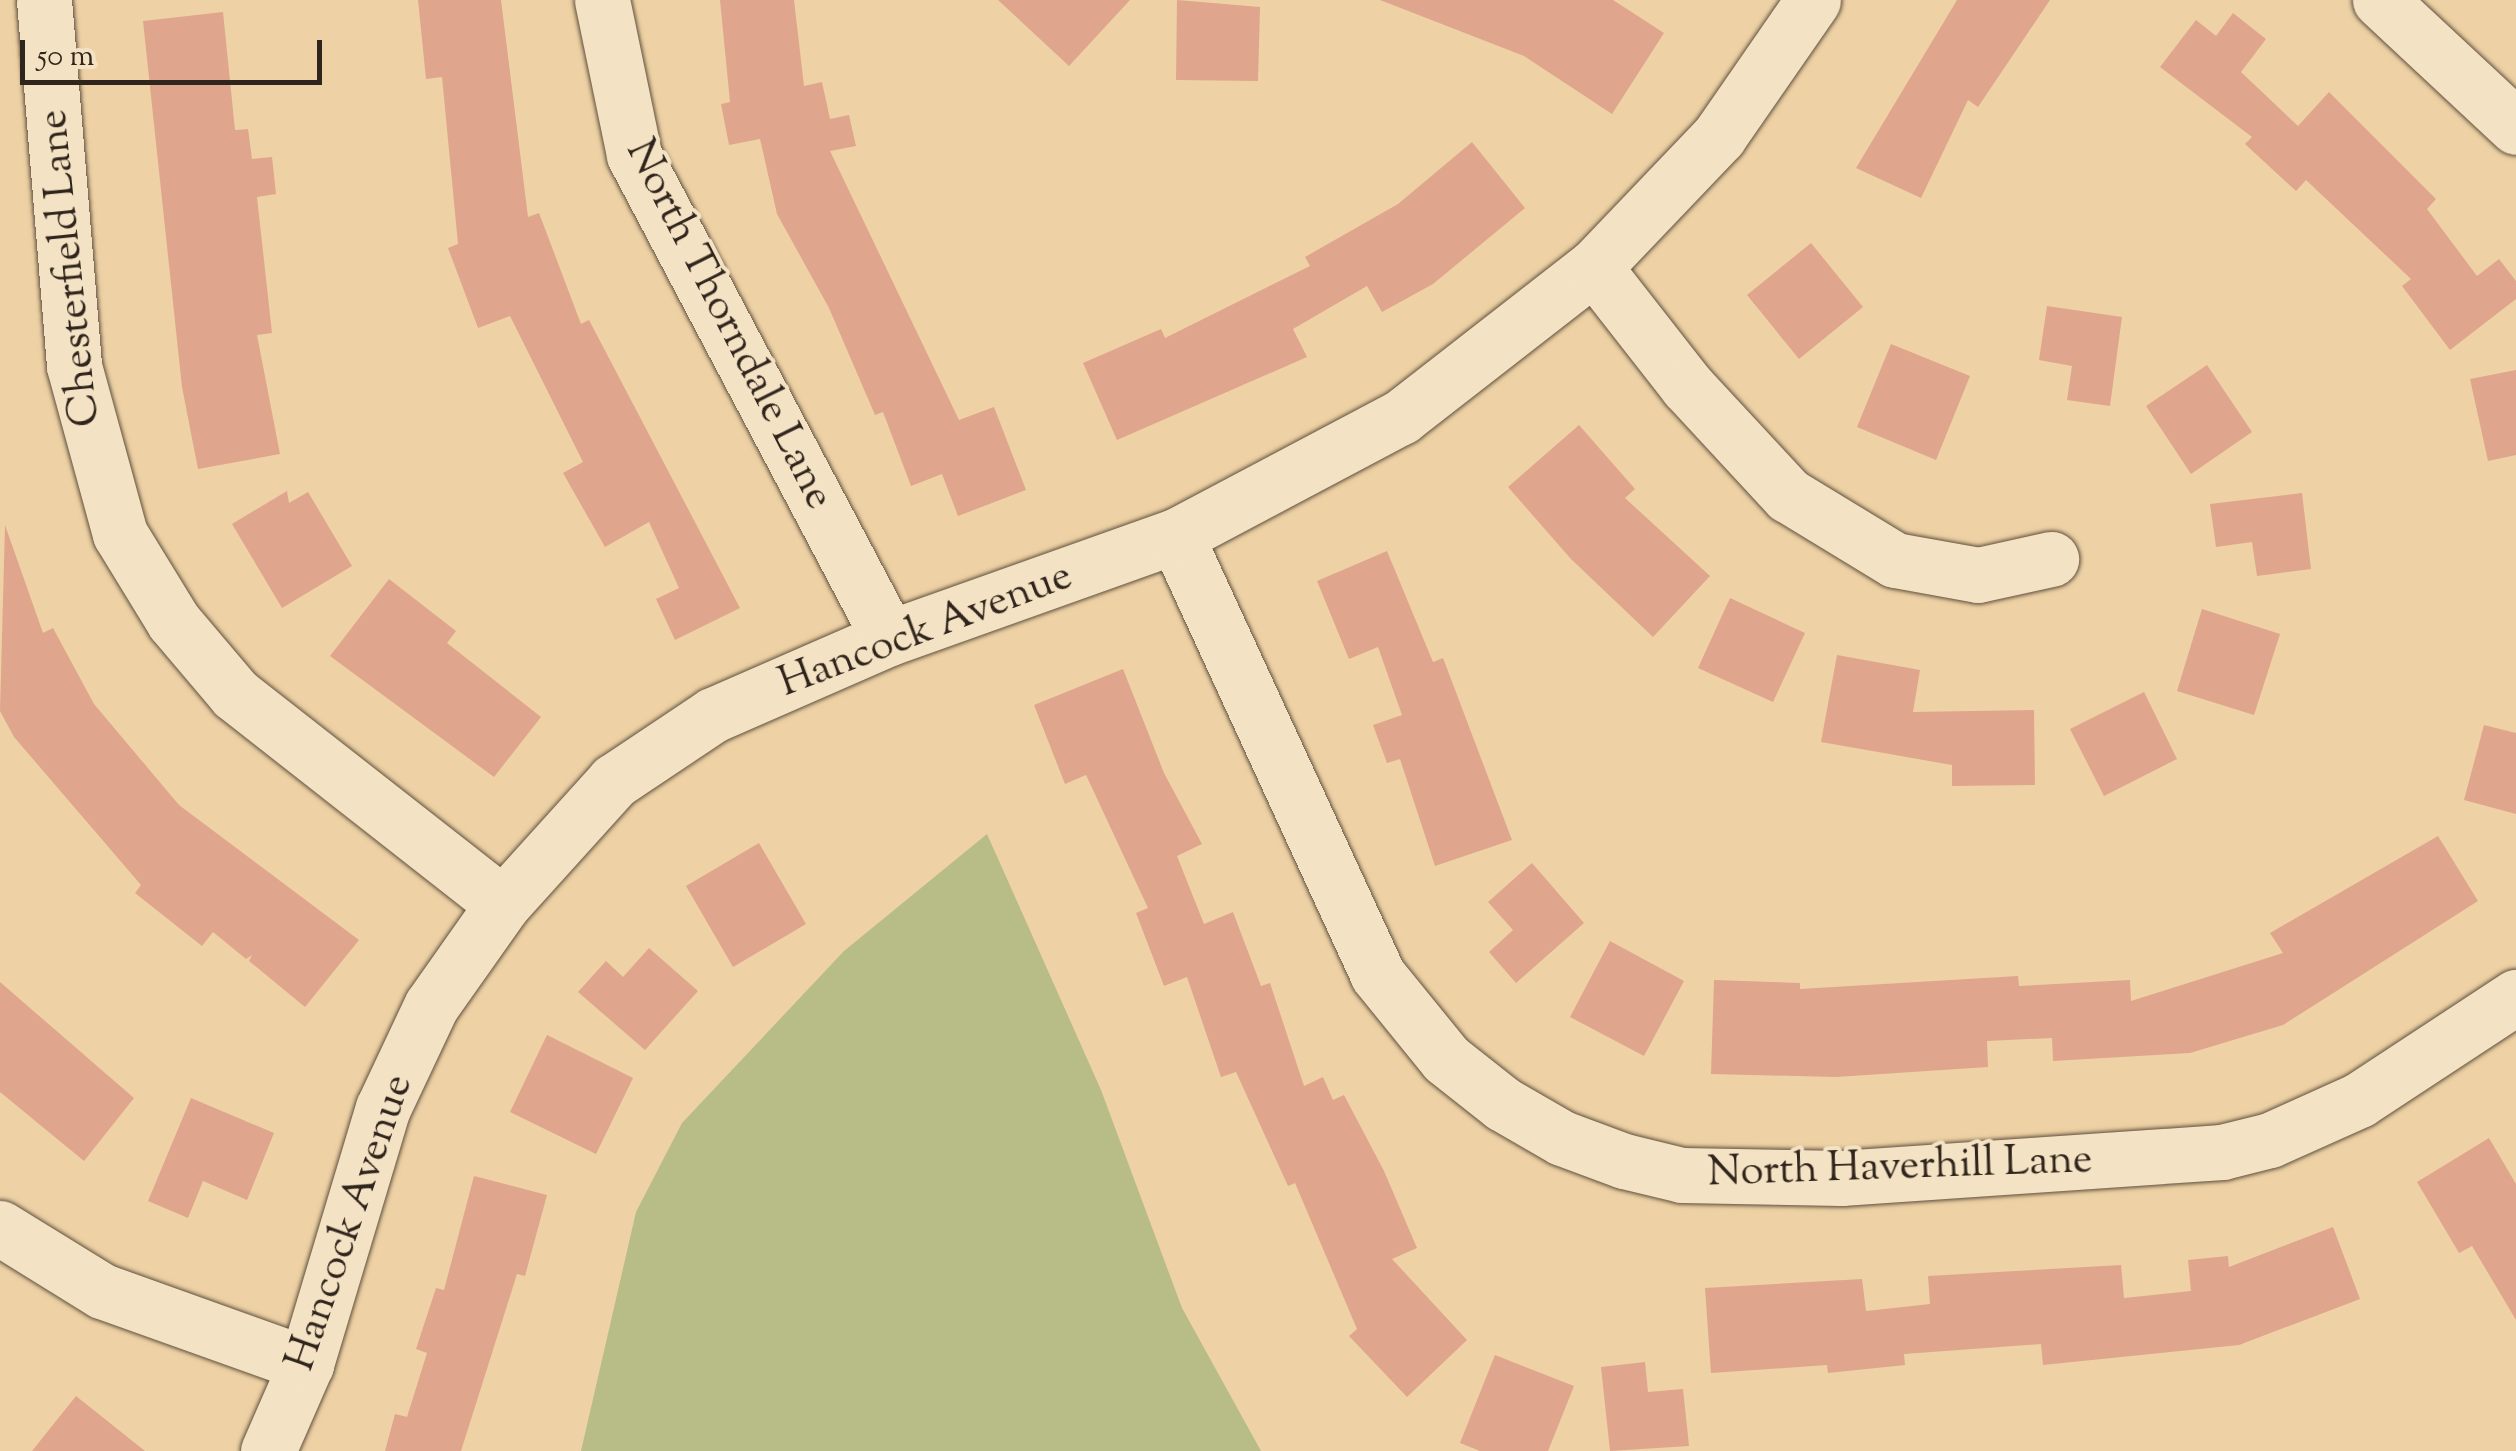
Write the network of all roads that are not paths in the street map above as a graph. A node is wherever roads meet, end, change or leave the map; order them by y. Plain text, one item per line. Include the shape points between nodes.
1 (44, 0) edge
2 (602, 0) edge
3 (2380, 0) edge
4 (1807, 2) edge
5 (2516, 127) edge
6 (1594, 267) junction
7 (1176, 536) junction
8 (2051, 559) dead end
9 (889, 638) junction
10 (502, 904) junction
11 (2516, 998) edge
12 (0, 1228) edge
13 (306, 1364) junction
14 (268, 1451) edge

1 - 10 street, Chesterfield Lane via 74,366 120,534 174,622 235,694
2 - 9 street, North Thorndale Lane via 634,154
3 - 5 street
4 - 6 street, Hancock Avenue via 1719,136
6 - 7 street, Hancock Avenue via 1402,417
6 - 8 street via 1687,386 1788,495 1895,560 1978,575
7 - 9 street, Hancock Avenue
7 - 11 street, North Haverhill Lane via 1311,838 1386,986 1446,1059 1503,1104 1562,1138 1624,1161 1682,1175 1841,1178 2222,1152 2270,1140 2359,1100
9 - 10 street, Hancock Avenue via 713,715 614,781
10 - 13 street, Hancock Avenue via 432,1006 383,1108
12 - 13 street via 102,1290
13 - 14 street, Hancock Avenue

